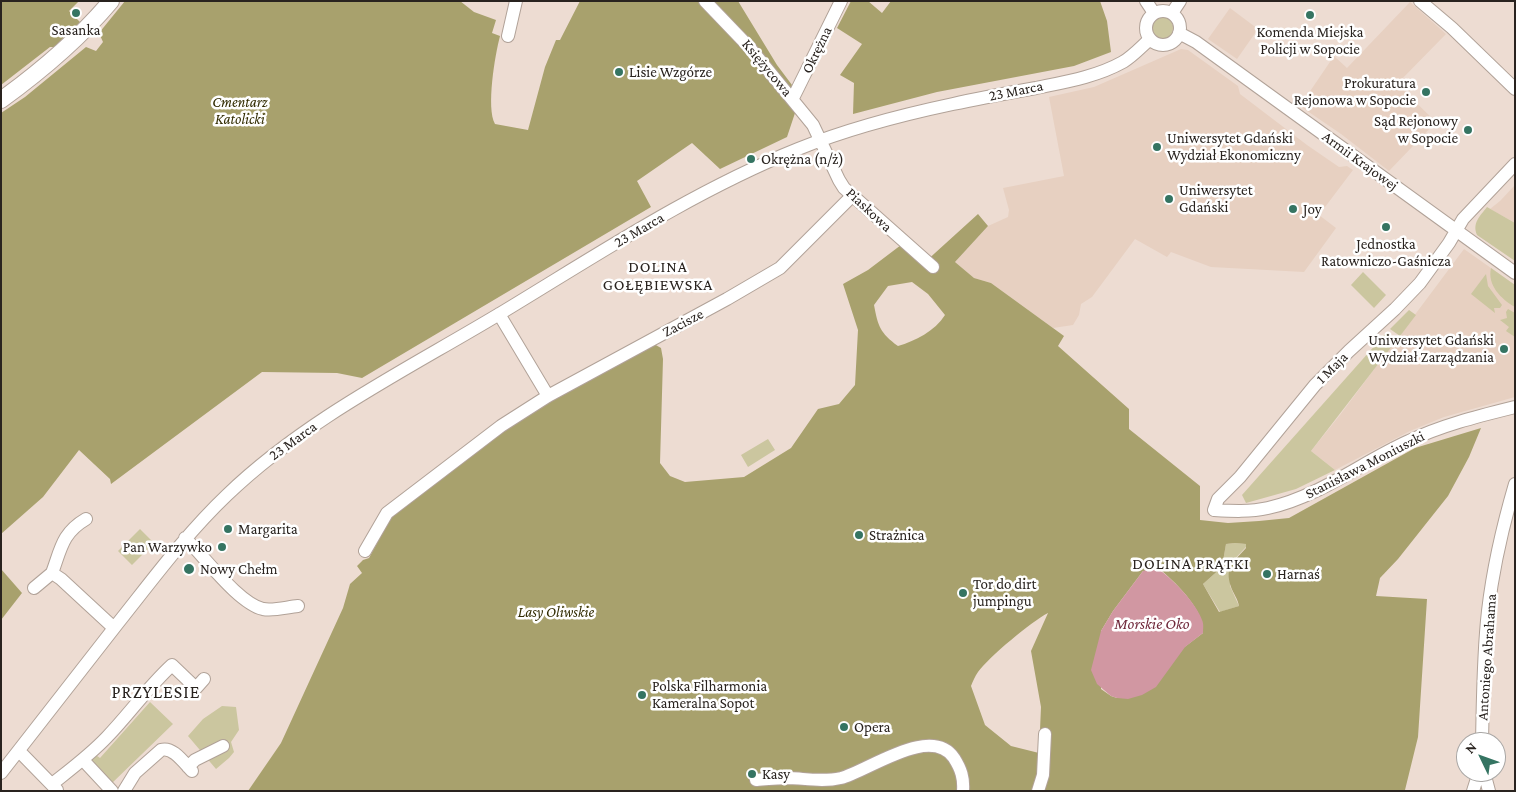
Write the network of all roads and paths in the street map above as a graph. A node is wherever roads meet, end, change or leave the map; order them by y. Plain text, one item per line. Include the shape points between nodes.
1 (111, 1) edge
2 (516, 1) edge
3 (705, 1) edge
4 (841, 1) edge
5 (1146, 1) edge
6 (1180, 1) edge
7 (1420, 1) edge
8 (1154, 13) junction
9 (1172, 13) junction
10 (1180, 33) junction
11 (508, 36) dead end
12 (1150, 39) junction
13 (1515, 89) edge
14 (793, 98) junction
15 (1, 100) edge
16 (820, 141) junction
17 (1515, 164) edge
18 (852, 196) junction
19 (1456, 231) junction
20 (933, 267) dead end
21 (1515, 273) edge
22 (499, 314) junction
23 (548, 396) junction
24 (1515, 407) edge
25 (1515, 484) edge
26 (1214, 510) joint
27 (86, 519) dead end
28 (185, 538) junction
29 (365, 551) dead end
30 (52, 573) junction
31 (34, 588) dead end
32 (298, 606) dead end
33 (114, 628) junction
34 (204, 679) dead end
35 (1482, 732) edge
36 (1045, 734) dead end
37 (223, 746) dead end
38 (19, 751) junction
39 (83, 760) junction
40 (1, 773) edge
41 (756, 780) dead end
42 (54, 788) edge
43 (112, 791) edge
44 (124, 791) edge
45 (963, 791) edge
46 (1038, 791) edge

1 - 15 main road via 62,52
2 - 11 street
3 - 14 street, Księżycowa
4 - 14 street, Okrężna
5 - 8 street
6 - 9 street
7 - 13 street
8 - 9 street via 1163,10
8 - 12 street via 1146,22 1146,34
9 - 10 street via 1180,24
10 - 12 street via 1169,44 1158,44
10 - 19 street, Armii Krajowej
12 - 16 street, 23 Marca via 1126,60 1083,78 948,105
14 - 16 street, Księżycowa via 813,125
16 - 18 street, Piaskowa via 839,180
16 - 22 street, 23 Marca via 695,197
17 - 19 street, 1 Maja via 1463,219
18 - 20 street, Piaskowa
18 - 23 street, Zacisze via 780,268
19 - 21 street, Armii Krajowej
19 - 26 street, 1 Maja via 1420,283 1315,385 1218,499
22 - 23 street
22 - 28 street, 23 Marca via 305,431 261,464
23 - 29 street, Zacisze via 501,426 387,513
24 - 26 street, Stanisława Moniuszki via 1426,433 1290,502 1258,510
25 - 35 street, Antoniego Abrahama via 1488,610
27 - 30 street via 67,533
28 - 32 street via 254,606 272,610
28 - 33 street, 23 Marca
30 - 31 street
30 - 33 street
33 - 38 street, 23 Marca
34 - 39 street via 196,688 172,665
36 - 46 street via 1043,775
37 - 44 street via 194,760 190,769 170,750 161,750 135,774
38 - 40 street, 23 Marca
38 - 42 street
39 - 42 street
39 - 43 street
41 - 45 street via 830,780 852,774 908,749 926,746 937,747 951,755 962,773

